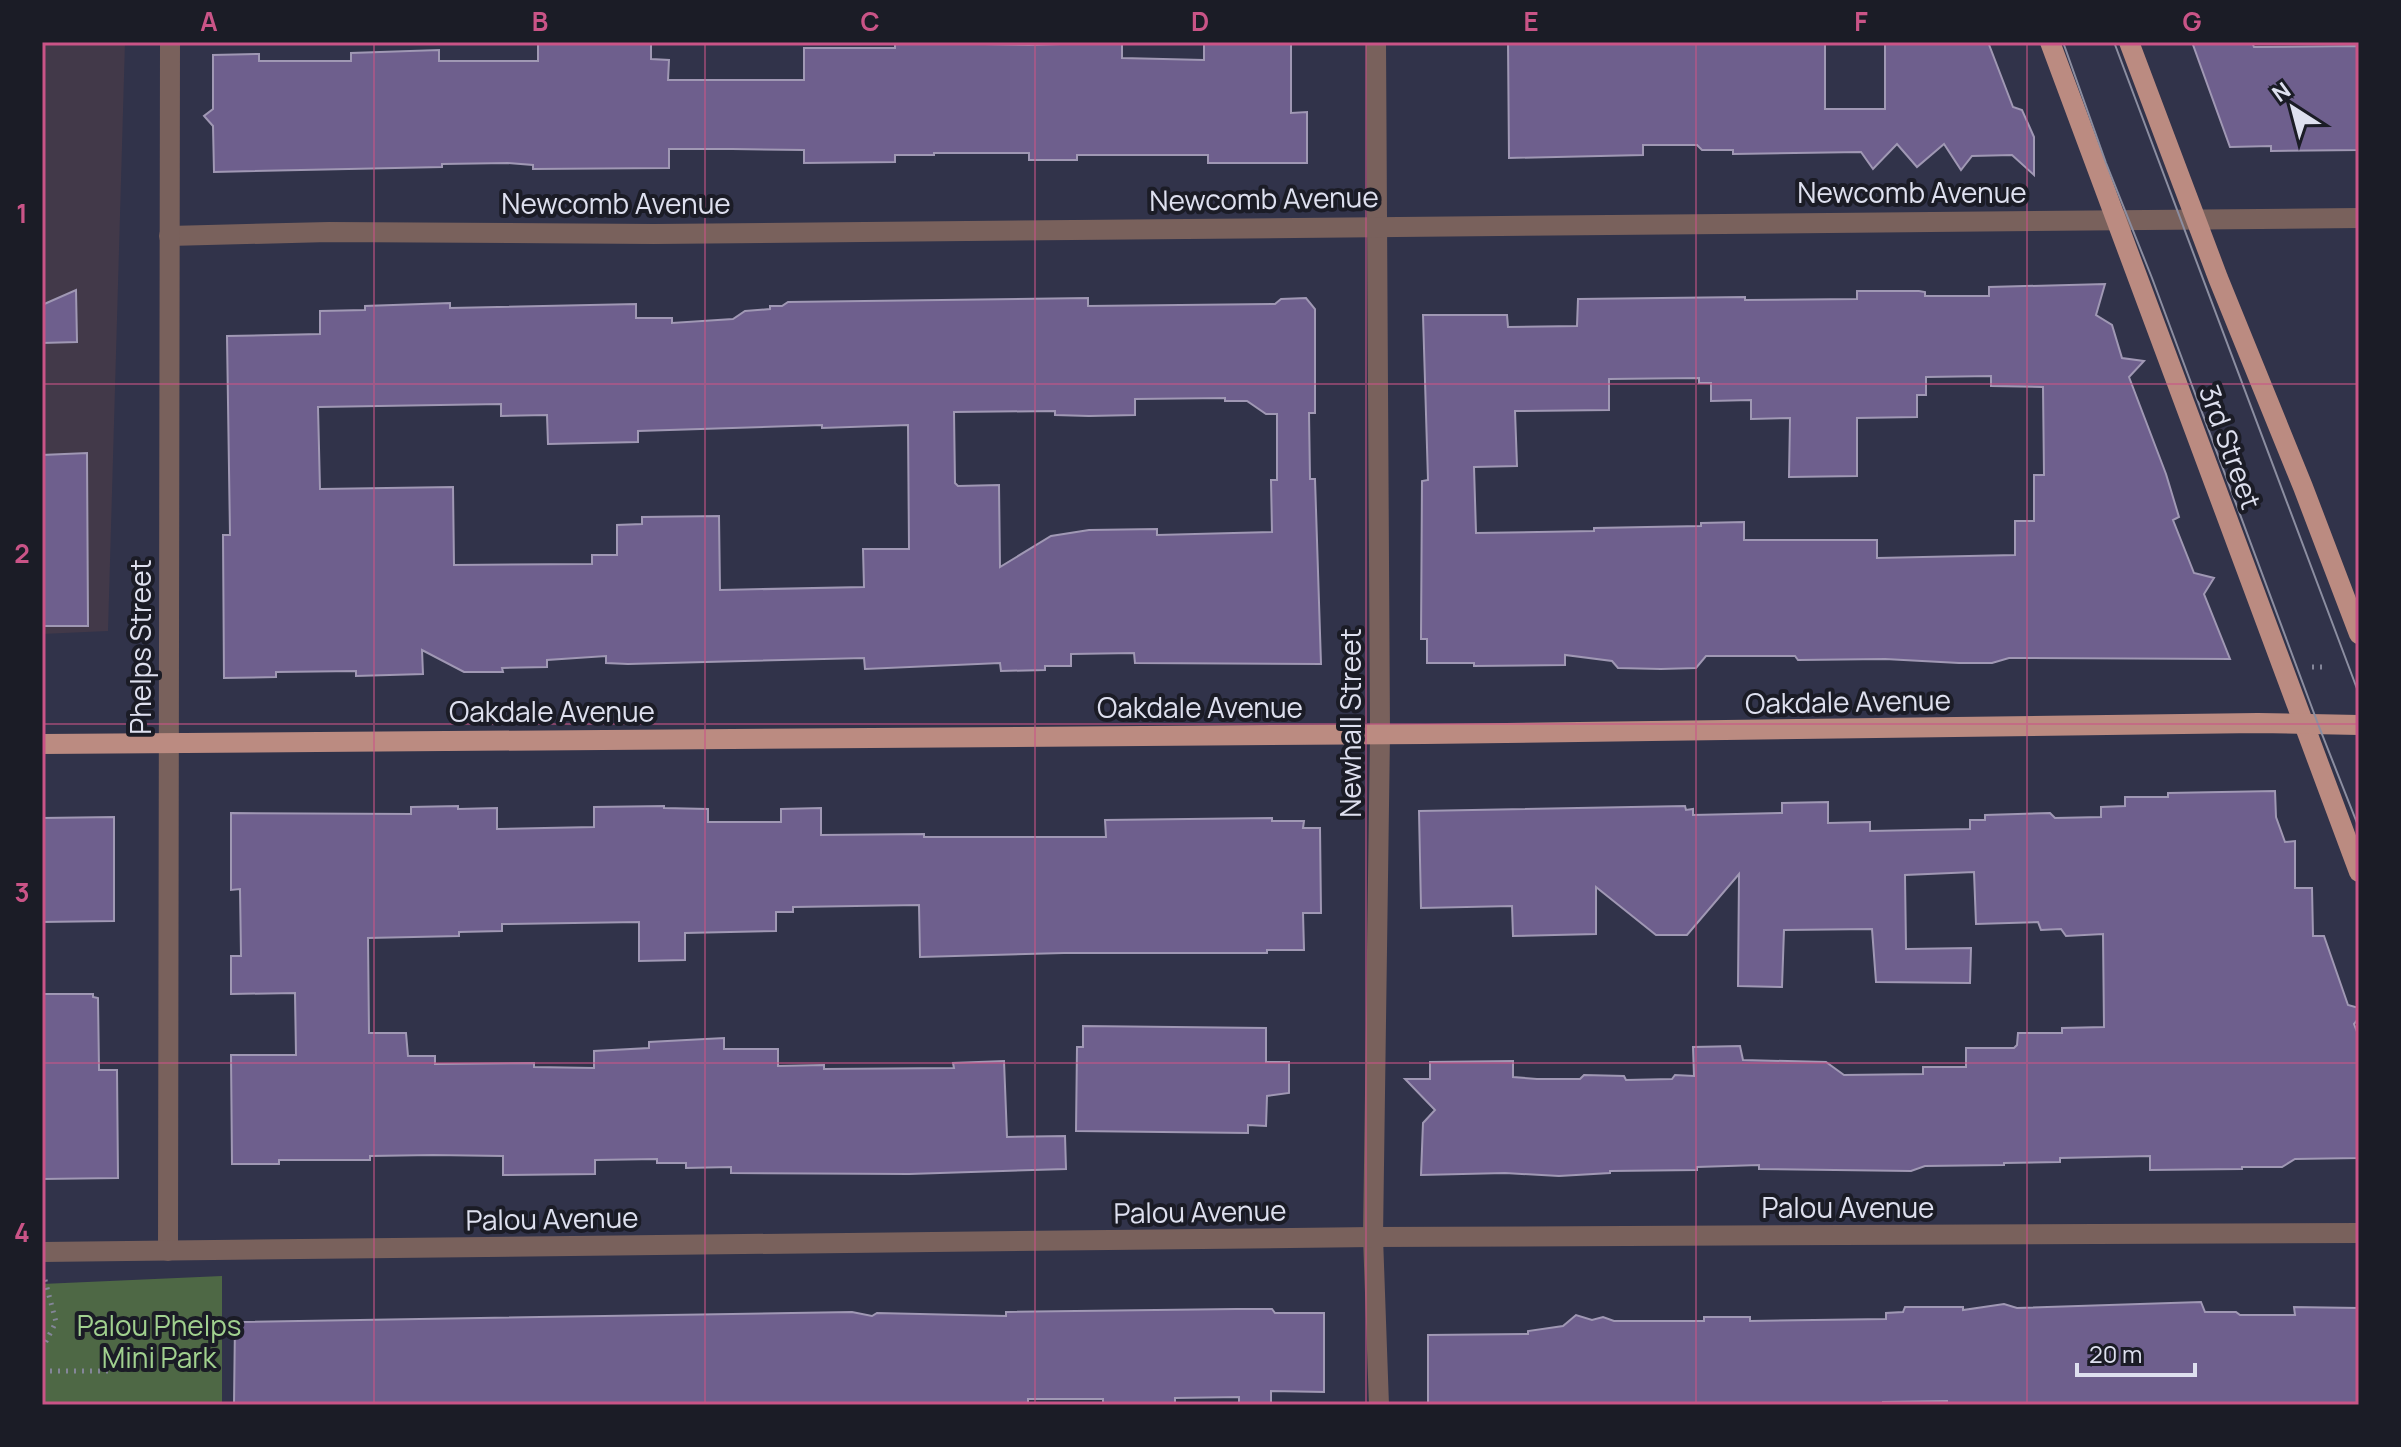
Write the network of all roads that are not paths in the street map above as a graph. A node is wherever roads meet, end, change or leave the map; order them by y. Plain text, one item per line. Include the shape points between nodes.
1 (170, 42) edge
2 (1376, 42) edge
3 (2050, 42) edge
4 (2129, 42) edge
5 (2359, 218) edge
6 (2118, 219) junction
7 (2197, 220) junction
8 (1376, 225) junction
9 (169, 236) junction
10 (2359, 634) edge
11 (2305, 725) junction
12 (2359, 725) edge
13 (1380, 734) junction
14 (169, 743) junction
15 (42, 744) edge
16 (2359, 872) edge
17 (2359, 1233) edge
18 (1373, 1237) junction
19 (168, 1251) junction
20 (42, 1252) edge
21 (1379, 1405) edge

1 - 9 street, Phelps Street
2 - 8 street, Newhall Street
3 - 6 main road, 3rd Street
4 - 7 main road, 3rd Street
5 - 7 street, Newcomb Avenue
6 - 7 street, Newcomb Avenue
6 - 8 street, Newcomb Avenue
6 - 11 main road, 3rd Street
7 - 10 main road, 3rd Street
8 - 9 street, Newcomb Avenue
8 - 13 street, Newhall Street
9 - 14 street, Phelps Street
11 - 12 main road, Oakdale Avenue
11 - 13 main road, Oakdale Avenue
11 - 16 main road, 3rd Street
13 - 14 main road, Oakdale Avenue
13 - 18 street, Newhall Street
14 - 15 main road, Oakdale Avenue
14 - 19 street, Phelps Street
17 - 18 street, Palou Avenue
18 - 19 street, Palou Avenue
18 - 21 street, Newhall Street
19 - 20 street, Palou Avenue

